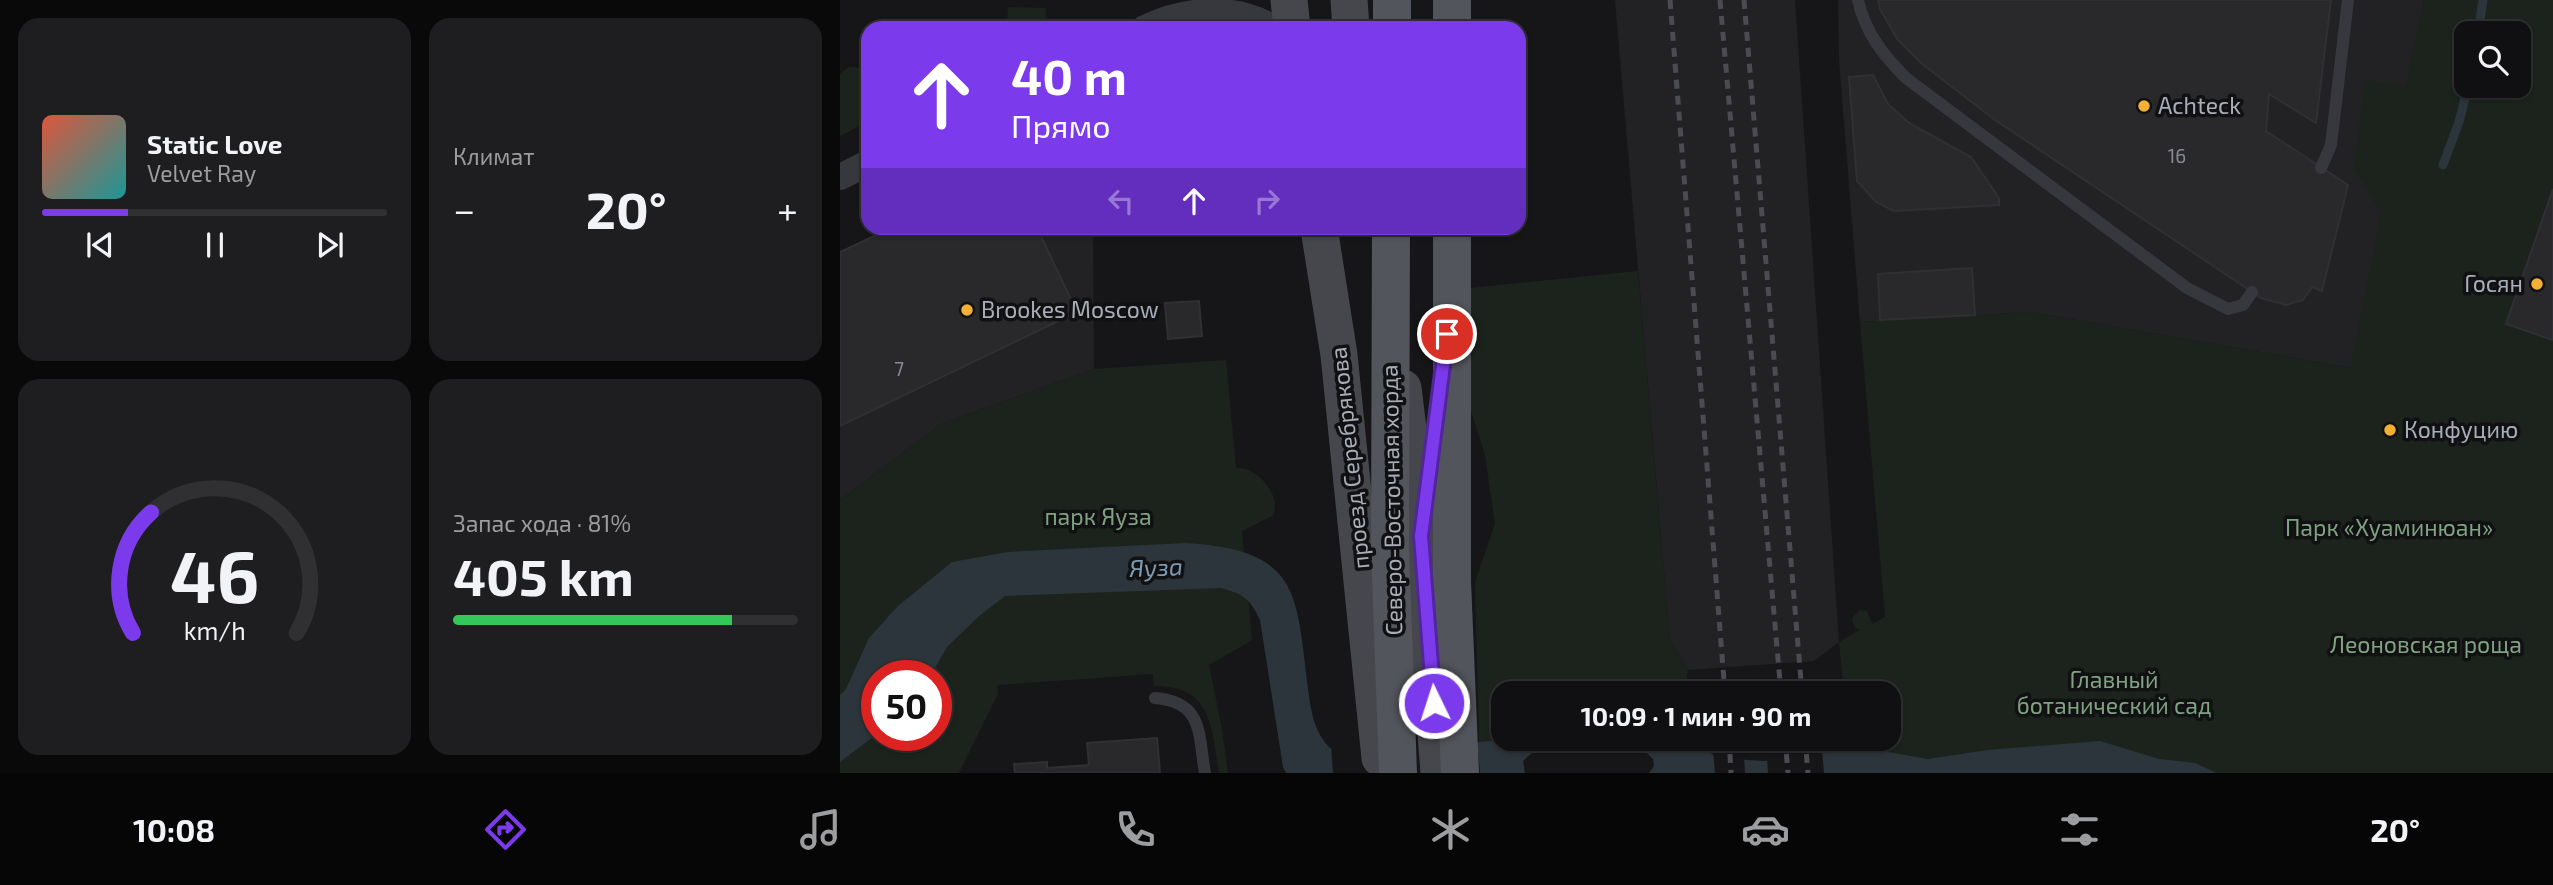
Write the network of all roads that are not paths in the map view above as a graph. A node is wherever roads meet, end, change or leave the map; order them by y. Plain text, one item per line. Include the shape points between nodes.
1 (1187, 0) edge
2 (1289, 0) edge
3 (1349, 0) edge
4 (1392, 0) edge
5 (1441, 0) edge
6 (1452, 0) edge
7 (1858, 0) edge
8 (2348, 0) edge
9 (1157, 21) edge
10 (1163, 21) edge
11 (1260, 21) edge
12 (1291, 21) edge
13 (1350, 21) edge
14 (1392, 21) edge
15 (1442, 21) edge
16 (1452, 21) edge
17 (861, 166) edge
18 (2321, 168) dead end
19 (840, 177) edge
20 (1320, 235) edge
21 (1379, 235) edge
22 (1391, 235) edge
23 (1450, 235) edge
24 (1450, 235) edge
25 (2252, 292) dead end
26 (1421, 536) junction
27 (1155, 698) dead end
28 (1205, 773) edge
29 (1381, 773) edge
30 (1398, 773) edge
31 (1439, 773) edge
32 (1460, 773) edge

1 - 9 street
2 - 12 main road
3 - 13 main road
4 - 14 main road
5 - 15 main road
6 - 16 main road
7 - 25 lane via 1879,50 1906,78 2186,288 2228,309 2243,305
8 - 18 lane via 2331,145
10 - 11 street via 1184,14 1227,12
17 - 19 street
20 - 29 main road, проезд Серебрякова via 1339,355
21 - 26 main road
22 - 30 main road, Северо-Восточная хорда, bridge via 1390,548
23 - 26 main road via 1450,309
24 - 32 main road via 1452,581
26 - 31 main road
27 - 28 lane via 1180,703 1193,716

